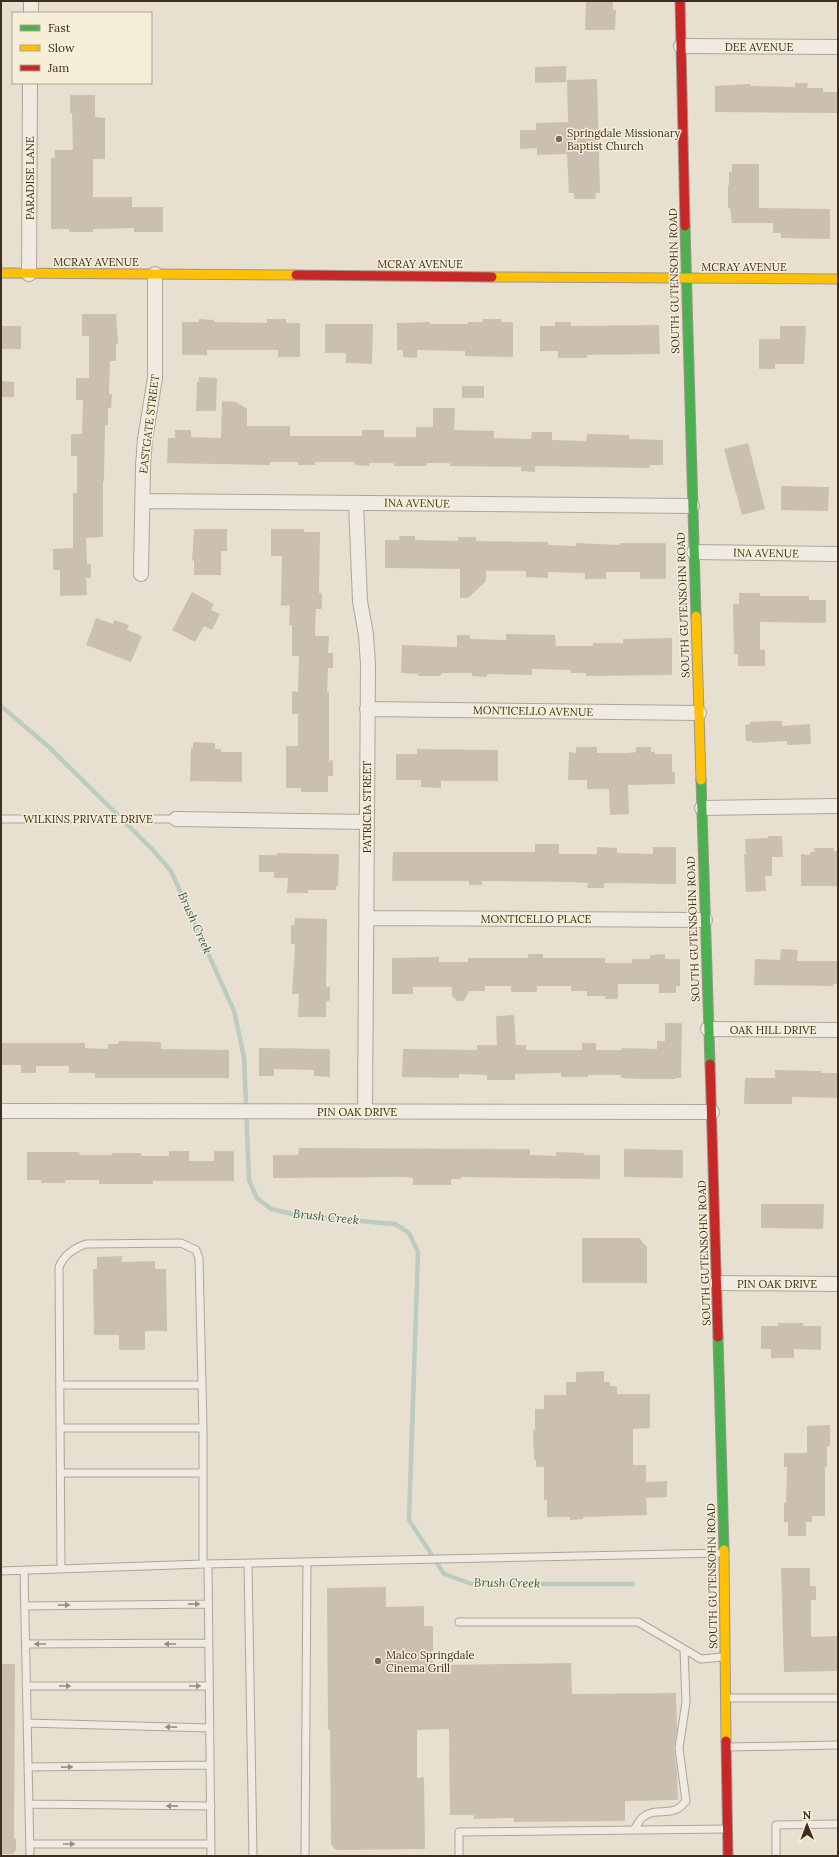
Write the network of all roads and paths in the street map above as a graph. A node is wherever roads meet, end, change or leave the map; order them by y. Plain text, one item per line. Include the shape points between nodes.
1 (31, 1) edge
2 (680, 1) edge
3 (31, 12) edge
4 (681, 46) junction
5 (838, 47) edge
6 (30, 84) edge
7 (1, 273) edge
8 (29, 274) junction
9 (155, 274) junction
10 (686, 278) junction
11 (838, 279) edge
12 (142, 501) junction
13 (356, 503) junction
14 (692, 506) junction
15 (694, 552) junction
16 (838, 554) edge
17 (142, 574) dead end
18 (367, 709) junction
19 (699, 713) junction
20 (838, 806) edge
21 (702, 808) junction
22 (1, 819) edge
23 (176, 819) joint
24 (367, 822) junction
25 (366, 918) junction
26 (705, 920) junction
27 (708, 1029) junction
28 (838, 1030) edge
29 (1, 1111) edge
30 (365, 1112) junction
31 (712, 1112) junction
32 (717, 1283) junction
33 (838, 1284) edge
34 (201, 1384) junction
35 (60, 1385) junction
36 (60, 1428) junction
37 (203, 1428) junction
38 (61, 1473) junction
39 (203, 1473) junction
40 (724, 1553) junction
41 (307, 1562) junction
42 (248, 1563) junction
43 (205, 1564) junction
44 (61, 1569) junction
45 (1, 1570) edge
46 (24, 1571) junction
47 (208, 1604) junction
48 (25, 1606) junction
49 (459, 1622) dead end
50 (209, 1643) junction
51 (26, 1644) junction
52 (684, 1650) junction
53 (725, 1657) junction
54 (26, 1686) junction
55 (209, 1686) junction
56 (726, 1698) junction
57 (838, 1698) edge
58 (27, 1723) junction
59 (210, 1728) junction
60 (838, 1745) edge
61 (727, 1748) junction
62 (210, 1765) junction
63 (28, 1767) junction
64 (29, 1804) junction
65 (211, 1806) junction
66 (838, 1824) edge
67 (728, 1829) junction
68 (634, 1830) junction
69 (30, 1844) junction
70 (211, 1844) junction
71 (30, 1856) edge
72 (211, 1856) edge
73 (253, 1856) edge
74 (305, 1856) edge
75 (459, 1856) edge
76 (728, 1856) edge
77 (776, 1856) edge

1 - 3 street
2 - 4 street, SOUTH GUTENSOHN ROAD
4 - 5 street, DEE AVENUE
4 - 10 street, SOUTH GUTENSOHN ROAD
6 - 8 street, PARADISE LANE
7 - 8 street, MCRAY AVENUE
8 - 9 street, MCRAY AVENUE
9 - 10 street, MCRAY AVENUE
9 - 12 street, EASTGATE STREET via 156,378 145,439
10 - 11 street, MCRAY AVENUE
10 - 14 street, SOUTH GUTENSOHN ROAD
12 - 13 street, INA AVENUE
12 - 17 street, EASTGATE STREET
13 - 14 street, INA AVENUE
13 - 18 street, PATRICIA STREET via 360,601 368,664
14 - 15 street, SOUTH GUTENSOHN ROAD
15 - 16 street, INA AVENUE
15 - 19 street, SOUTH GUTENSOHN ROAD
18 - 19 street, MONTICELLO AVENUE
18 - 24 street, PATRICIA STREET
19 - 21 street, SOUTH GUTENSOHN ROAD
20 - 21 street
21 - 26 street, SOUTH GUTENSOHN ROAD
22 - 23 lane, WILKINS PRIVATE DRIVE
23 - 24 street
24 - 25 street, PATRICIA STREET
25 - 26 street, MONTICELLO PLACE
25 - 30 street, PATRICIA STREET
26 - 27 street, SOUTH GUTENSOHN ROAD
27 - 28 street, OAK HILL DRIVE
27 - 31 street, SOUTH GUTENSOHN ROAD
29 - 30 street, PIN OAK DRIVE
30 - 31 street, PIN OAK DRIVE
31 - 32 street, SOUTH GUTENSOHN ROAD
32 - 33 street, PIN OAK DRIVE
32 - 40 street, SOUTH GUTENSOHN ROAD
34 - 35 lane
34 - 35 lane via 199,1258 196,1250 181,1243 86,1244 77,1247 62,1260 59,1267
34 - 37 lane
35 - 36 lane
36 - 37 lane
36 - 38 lane
37 - 39 lane
38 - 39 lane
38 - 44 lane
39 - 43 lane
40 - 41 lane
40 - 53 street, SOUTH GUTENSOHN ROAD
41 - 42 lane
41 - 74 lane
42 - 43 lane
42 - 73 lane
43 - 44 lane
43 - 47 lane
44 - 46 lane
45 - 46 lane
46 - 48 lane
48 -> 47 lane
47 - 50 lane
48 - 51 lane
49 - 52 lane via 638,1622
50 -> 51 lane
50 - 55 lane
51 - 54 lane
52 - 53 lane via 701,1659
52 - 68 lane via 686,1702 680,1748 686,1801 680,1809 654,1812 643,1817
53 - 56 street, SOUTH GUTENSOHN ROAD
54 -> 55 lane
54 - 58 lane
55 - 59 lane
56 - 57 lane
56 - 61 street, SOUTH GUTENSOHN ROAD
59 -> 58 lane
58 - 63 lane
59 - 62 lane
60 - 61 lane
61 - 67 street, SOUTH GUTENSOHN ROAD
63 -> 62 lane
62 - 65 lane
63 - 64 lane
65 -> 64 lane
64 - 69 lane
65 - 70 lane
66 - 77 lane via 776,1825
67 - 68 lane
67 - 76 street, SOUTH GUTENSOHN ROAD
68 - 75 lane via 459,1832
69 -> 70 lane
69 - 71 lane
70 - 72 lane

